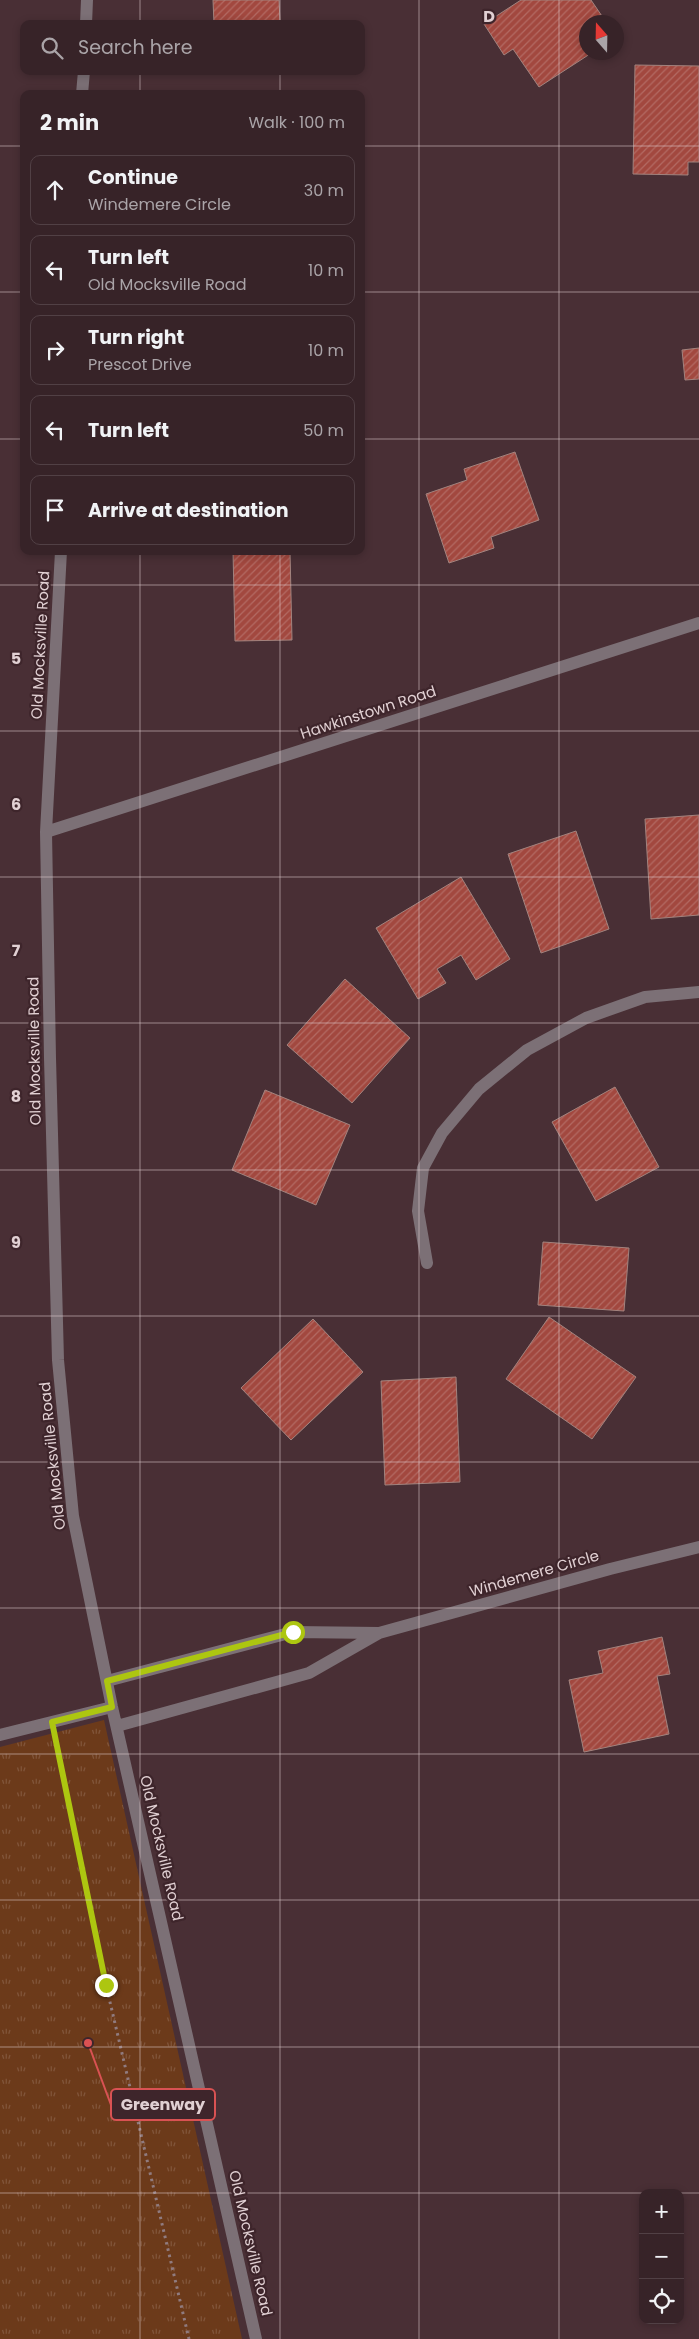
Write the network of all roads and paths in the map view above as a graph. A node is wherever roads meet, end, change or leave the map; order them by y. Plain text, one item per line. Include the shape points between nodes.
1 (87, 0) edge
2 (86, 20) edge
3 (84, 75) edge
4 (82, 90) edge
5 (61, 555) edge
6 (699, 623) edge
7 (46, 832) junction
8 (699, 992) edge
9 (427, 1263) dead end
10 (699, 1547) edge
11 (379, 1633) junction
12 (107, 1681) junction
13 (112, 1707) junction
14 (52, 1722) junction
15 (117, 1726) junction
16 (0, 1736) edge
17 (189, 2339) edge
18 (256, 2339) edge

1 - 2 street
3 - 4 street
5 - 7 street, Old Mocksville Road
6 - 7 street, Hawkinstown Road
7 - 12 street, Old Mocksville Road via 58,1360 73,1516
8 - 9 street via 645,997 586,1018 527,1050 479,1089 442,1133 423,1168 418,1211
10 - 11 street, Windemere Circle
11 - 12 street, Windemere Circle via 293,1632
11 - 15 street, Windemere Circle via 309,1673
12 - 13 street, Old Mocksville Road
13 - 14 street
13 - 15 street, Old Mocksville Road
14 - 16 street
14 - 17 path via 106,1985
15 - 18 street, Old Mocksville Road

